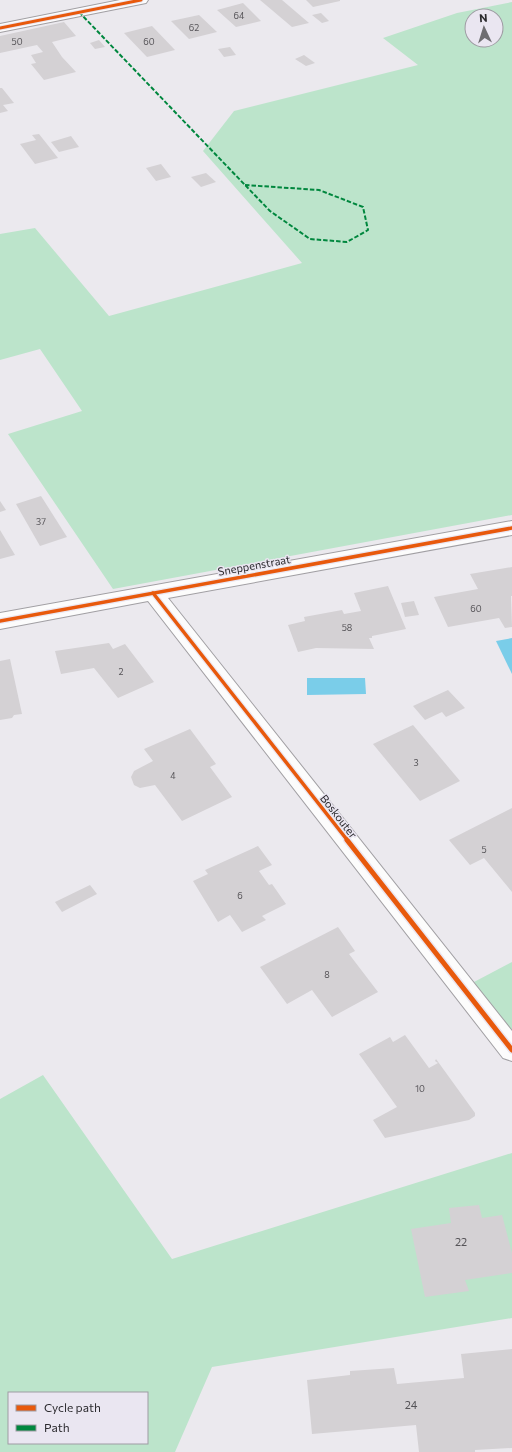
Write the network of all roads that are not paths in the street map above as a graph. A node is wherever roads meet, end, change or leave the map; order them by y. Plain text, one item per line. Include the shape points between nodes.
1 (141, 0) edge
2 (0, 28) edge
3 (512, 528) edge
4 (153, 592) junction
5 (0, 621) edge
6 (512, 1050) edge

1 - 2 street
3 - 4 street, Sneppenstraat
4 - 5 street, Sneppenstraat
4 - 6 street, Boskouter

